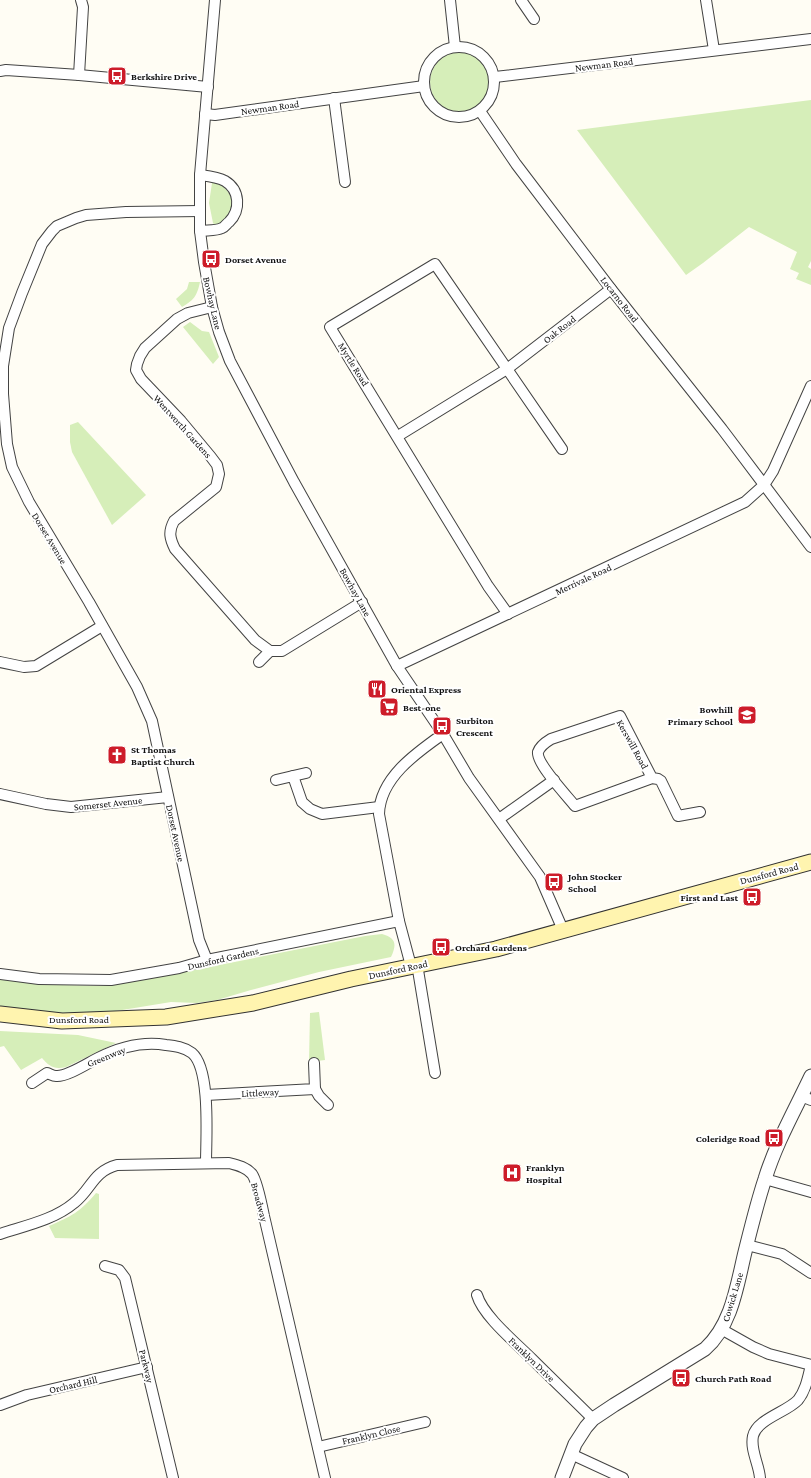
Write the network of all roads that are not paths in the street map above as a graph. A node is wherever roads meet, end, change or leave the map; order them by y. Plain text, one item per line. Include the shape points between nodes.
1 (81, 0) edge
2 (215, 0) edge
3 (450, 0) edge
4 (520, 0) edge
5 (706, 0) edge
6 (534, 19) dead end
7 (811, 39) edge
8 (456, 47) junction
9 (714, 50) junction
10 (0, 71) edge
11 (79, 75) junction
12 (495, 77) junction
13 (424, 86) junction
14 (208, 87) junction
15 (334, 98) junction
16 (480, 111) junction
17 (206, 114) junction
18 (200, 175) junction
19 (345, 182) dead end
20 (200, 211) junction
21 (200, 231) junction
22 (611, 289) junction
23 (212, 307) junction
24 (2, 366) edge
25 (507, 369) junction
26 (811, 386) edge
27 (398, 436) junction
28 (562, 449) dead end
29 (764, 485) junction
30 (811, 547) edge
31 (362, 602) junction
32 (508, 614) junction
33 (102, 626) junction
34 (270, 650) junction
35 (0, 662) edge
36 (259, 662) dead end
37 (397, 666) junction
38 (443, 734) junction
39 (306, 773) dead end
40 (292, 776) junction
41 (652, 778) junction
42 (276, 780) dead end
43 (554, 780) junction
44 (0, 794) edge
45 (168, 797) junction
46 (379, 807) junction
47 (700, 812) dead end
48 (499, 820) junction
49 (811, 862) edge
50 (399, 921) junction
51 (563, 930) junction
52 (207, 960) junction
53 (414, 965) junction
54 (0, 974) edge
55 (0, 1014) edge
56 (314, 1063) dead end
57 (435, 1073) dead end
58 (811, 1076) edge
59 (32, 1084) dead end
60 (315, 1089) junction
61 (206, 1095) junction
62 (806, 1098) edge
63 (328, 1104) dead end
64 (206, 1163) junction
65 (765, 1179) junction
66 (811, 1192) edge
67 (0, 1234) edge
68 (747, 1245) junction
69 (105, 1266) dead end
70 (811, 1273) edge
71 (477, 1295) dead end
72 (721, 1329) junction
73 (811, 1365) edge
74 (147, 1367) junction
75 (0, 1405) edge
76 (593, 1419) junction
77 (425, 1422) dead end
78 (318, 1447) junction
79 (571, 1454) junction
80 (173, 1478) edge
81 (325, 1478) edge
82 (562, 1478) edge
83 (623, 1478) edge
84 (760, 1478) edge

1 - 11 street via 83,7
2 - 14 street, Bowhay Lane
3 - 8 street
4 - 6 street
5 - 9 street
7 - 9 street, Newman Road
8 - 12 street via 471,48 484,57
8 - 13 street via 435,56 424,75
9 - 12 street, Newman Road
10 - 11 street
11 - 14 street
12 - 16 street via 492,96
13 - 15 street, Newman Road
13 - 16 street via 432,105 440,112 460,118
14 - 17 street, Bowhay Lane
15 - 17 street, Newman Road
15 - 19 street
16 - 22 street, Locarno Road via 516,164
17 - 18 street, Bowhay Lane
18 - 20 street, Bowhay Lane
18 - 21 street via 225,181 232,187 238,200 233,218 222,228
20 - 21 street, Bowhay Lane
20 - 24 street, Dorset Avenue via 86,215 57,226 42,244 22,293 10,328
21 - 23 street, Bowhay Lane
22 - 25 street, Oak Road
22 - 29 street, Locarno Road
23 - 31 street, Bowhay Lane via 219,332 237,375
23 - 34 street, Wentworth Gardens via 188,313 177,319 145,348 136,370 141,379 211,457 217,465 219,474 216,487 174,521 170,528 171,541 255,640
24 - 33 street, Dorset Avenue via 7,444 12,468 29,502
25 - 27 street, Oak Road
25 - 27 street, Myrtle Road via 435,264 330,327
25 - 28 street
26 - 29 street, Merrivale Road via 773,471
27 - 32 street, Myrtle Road via 488,586
29 - 30 street
29 - 32 street, Merrivale Road via 745,502
31 - 34 street via 282,652
31 - 37 street, Bowhay Lane
32 - 37 street, Merrivale Road
33 - 35 street via 36,666 24,667
33 - 45 street, Dorset Avenue via 148,708
34 - 36 street
37 - 38 street, Bowhay Lane
38 - 46 street via 408,760 394,776
38 - 48 street, Bowhay Lane via 469,778
39 - 40 street
40 - 42 street
40 - 46 street via 302,802 322,814
41 - 43 street, Kerswill Road via 575,806
41 - 43 street, Kerswill Road via 620,716 543,744 538,751 538,758
41 - 47 street via 661,781 678,816
43 - 48 street
44 - 45 street, Somerset Avenue via 71,807
45 - 52 street, Dorset Avenue via 199,940
46 - 50 street
48 - 51 street, Bowhay Lane via 540,877
49 - 51 main road, Dunsford Road
50 - 52 street, Dunsford Gardens
50 - 53 street
51 - 53 main road, Dunsford Road via 496,949
52 - 54 street, Dunsford Gardens via 179,968 111,980 38,979
53 - 55 main road, Dunsford Road via 253,1002 166,1017 62,1021
53 - 57 street
56 - 60 street
58 - 62 street, Cowick Lane
59 - 61 street, Greenway via 47,1073 55,1076 65,1074 125,1048 160,1044 184,1048 192,1053 200,1064
60 - 61 street, Littleway
60 - 63 street
61 - 64 street, Greenway
62 - 65 street, Cowick Lane via 772,1159
64 - 67 street, Broadway via 110,1167 100,1173 69,1207
64 - 78 street, Broadway via 239,1165 252,1174
65 - 66 street
65 - 68 street, Cowick Lane
68 - 70 street via 782,1254
68 - 72 street, Cowick Lane via 733,1301
69 - 74 street, Parkway via 119,1270 125,1278
71 - 76 street, Franklyn Drive via 484,1309 509,1337
72 - 73 street via 769,1354
72 - 76 street, Cowick Lane via 705,1349
73 - 84 street via 798,1400 761,1424 753,1435
74 - 75 street, Orchard Hill via 28,1394
74 - 80 street, Parkway
76 - 79 street, Cowick Lane via 580,1434
77 - 78 street, Franklyn Close
78 - 81 street, Broadway
79 - 82 street, Cowick Lane
79 - 83 street

